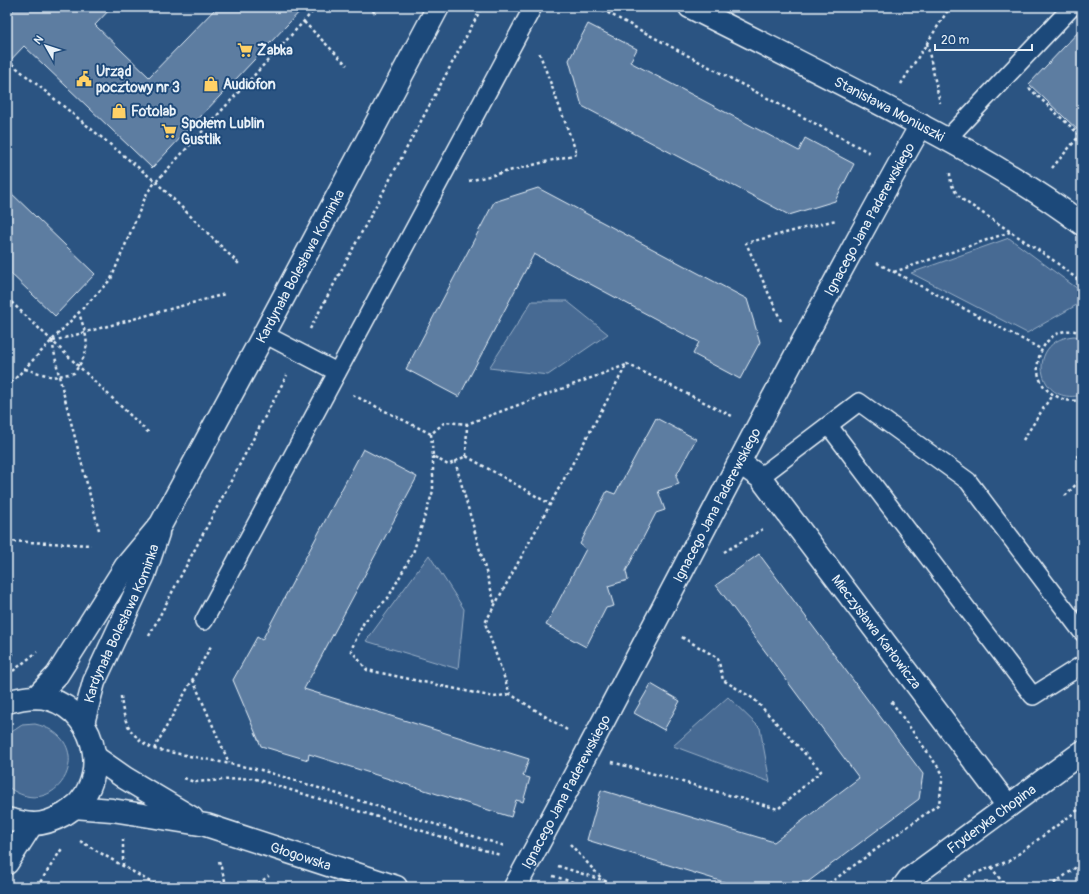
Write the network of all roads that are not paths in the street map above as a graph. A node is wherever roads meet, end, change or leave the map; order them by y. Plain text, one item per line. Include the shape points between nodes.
1 (438, 7) edge
2 (533, 7) edge
3 (690, 7) edge
4 (1072, 7) edge
5 (921, 125) junction
6 (947, 139) junction
7 (1082, 224) edge
8 (264, 334) junction
9 (334, 378) junction
10 (829, 426) junction
11 (740, 463) junction
12 (760, 477) junction
13 (161, 524) junction
14 (204, 621) dead end
15 (1082, 632) edge
16 (1082, 665) edge
17 (36, 697) junction
18 (7, 702) edge
19 (83, 723) junction
20 (1082, 752) edge
21 (95, 757) junction
22 (1008, 806) junction
23 (74, 807) junction
24 (7, 819) edge
25 (32, 824) junction
26 (206, 825) junction
27 (7, 863) edge
28 (396, 887) edge
29 (515, 887) edge
30 (903, 887) edge

1 - 8 street, Kardynała Bolesława Kominka
2 - 9 lane
3 - 5 street, Stanisława Moniuszki
4 - 6 lane
5 - 6 street, Stanisława Moniuszki
5 - 11 street, Ignacego Jana Paderewskiego via 851,249
6 - 7 street, Stanisława Moniuszki via 1033,189
8 - 9 lane via 298,352
8 - 13 street, Kardynała Bolesława Kominka
9 - 14 lane
10 - 12 lane
10 - 15 lane via 860,402 968,481
10 - 16 lane via 1034,696
11 - 12 street, Mieczysława Karłowicza
11 - 29 street, Ignacego Jana Paderewskiego
12 - 22 street, Mieczysława Karłowicza
13 - 17 street, Kardynała Bolesława Kominka via 126,566 57,675
13 - 19 street, Kardynała Bolesława Kominka via 144,575 94,682
17 - 18 street
17 - 19 street via 49,699 64,706
19 - 21 street via 91,737
20 - 22 street, Fryderyka Chopina
21 - 23 street via 91,784
21 - 26 street, Głogowska via 125,778
22 - 30 street, Fryderyka Chopina via 909,879
23 - 25 street via 49,822
23 - 26 street, Głogowska via 112,810
24 - 25 street
25 - 27 street
26 - 28 street, Głogowska

